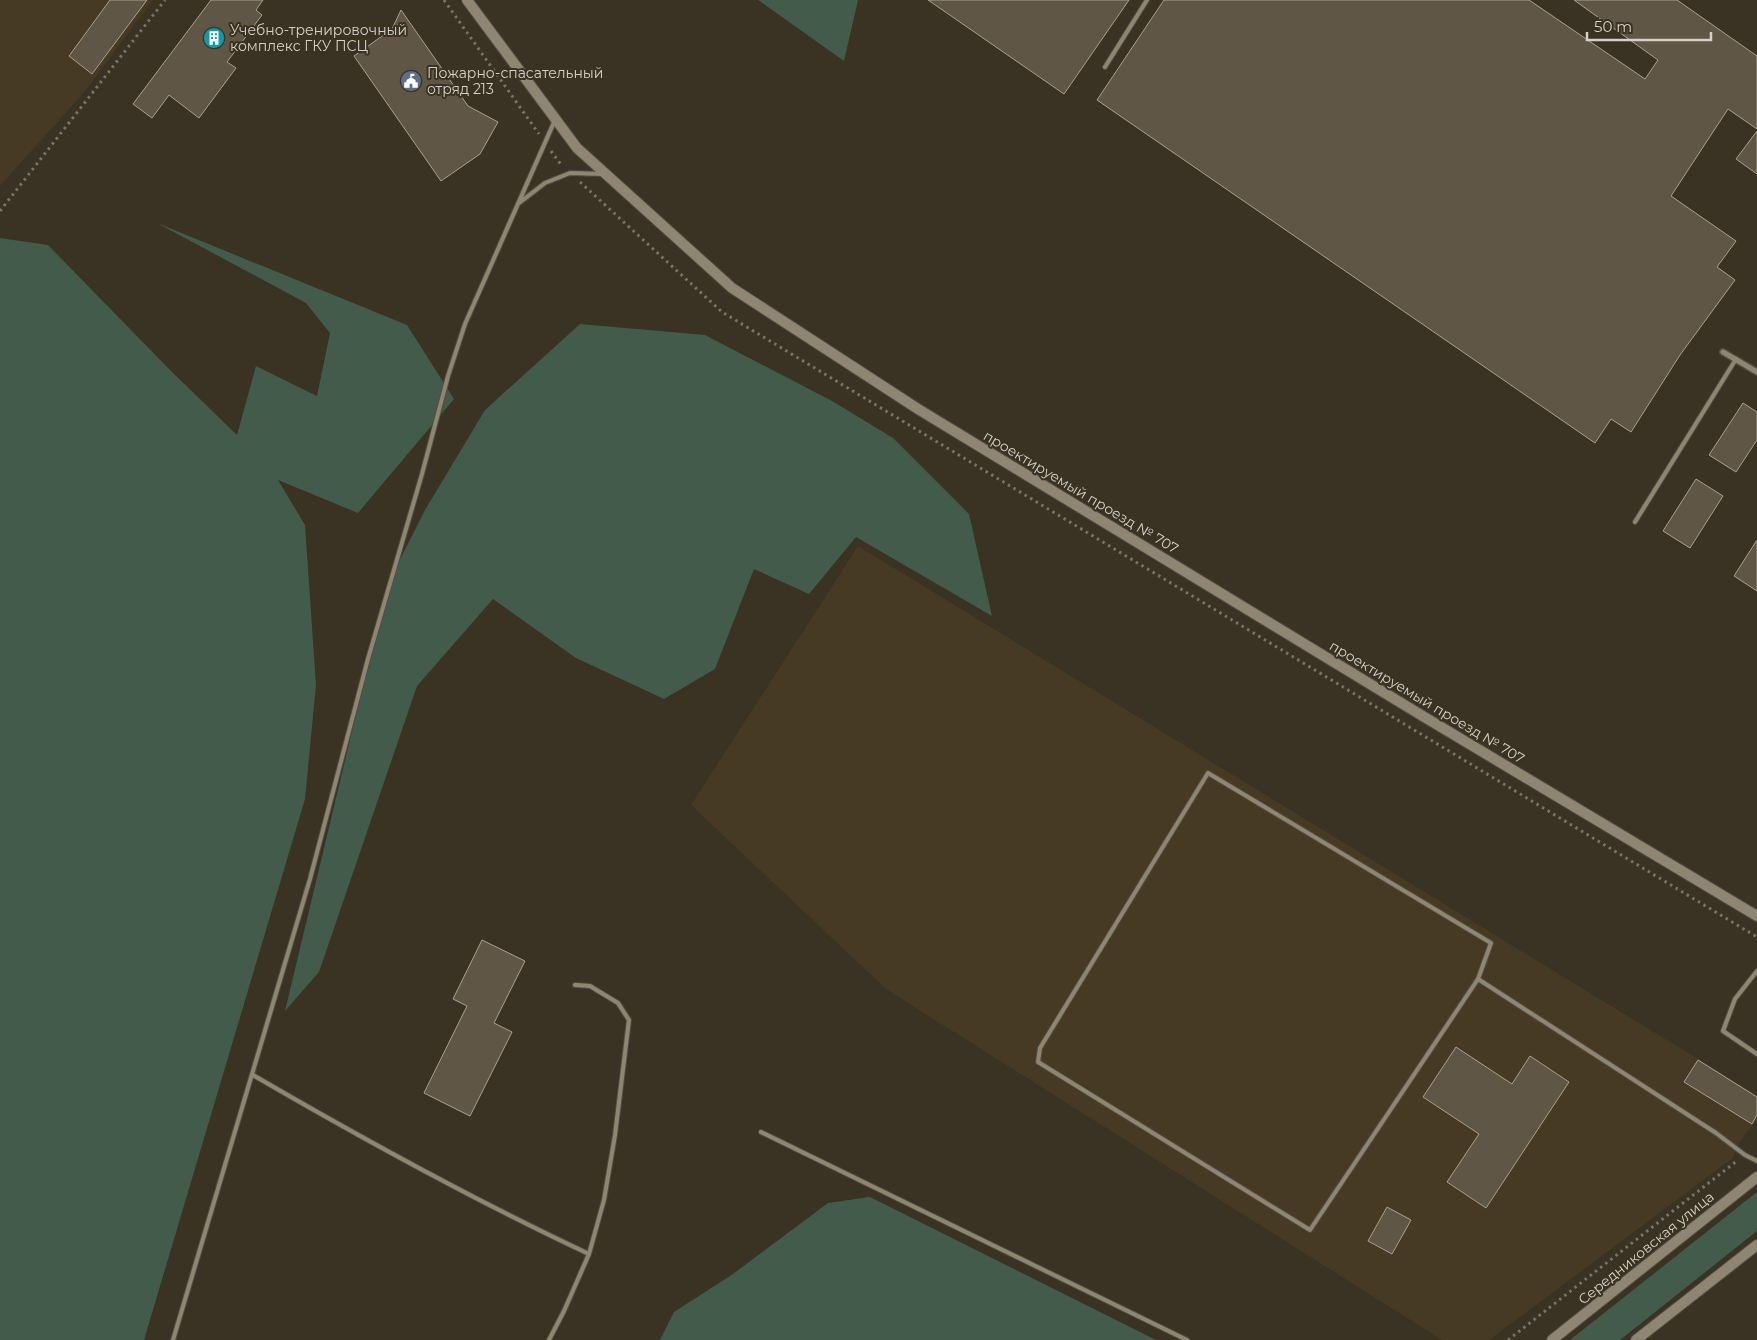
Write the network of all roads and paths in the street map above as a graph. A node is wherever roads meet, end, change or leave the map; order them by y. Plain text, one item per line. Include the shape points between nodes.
1 (165, 0) edge
2 (467, 0) edge
3 (1147, 0) edge
4 (1105, 67) dead end
5 (555, 119) junction
6 (606, 174) junction
7 (518, 204) junction
8 (0, 211) edge
9 (1723, 352) dead end
10 (1736, 360) junction
11 (1757, 372) edge
12 (1635, 522) dead end
13 (1757, 916) edge
14 (1757, 971) edge
15 (1478, 979) junction
16 (575, 985) dead end
17 (1757, 1054) edge
18 (253, 1075) junction
19 (760, 1132) dead end
20 (1744, 1155) junction
21 (1757, 1161) edge
22 (1757, 1177) edge
23 (1757, 1245) edge
24 (589, 1254) junction
25 (173, 1340) edge
26 (549, 1340) edge
27 (1187, 1340) edge
28 (1508, 1340) edge
29 (1552, 1340) edge
30 (1636, 1340) edge

1 - 8 path
2 - 5 street, проектируемый проезд № 707
3 - 4 lane
5 - 6 street, проектируемый проезд № 707 via 577,148
5 - 7 lane
6 - 7 lane via 570,174 545,183
6 - 13 street, проектируемый проезд № 707 via 732,288 918,409
7 - 18 lane via 465,324 448,376
9 - 10 street
10 - 11 street
10 - 12 lane
14 - 17 lane via 1735,999 1723,1031
15 - 15 lane via 1491,943 1208,773 1040,1048 1038,1062 1310,1230
15 - 20 lane via 1716,1133
16 - 24 lane via 590,986 618,1003 629,1020 604,1200
18 - 24 lane via 512,1218
18 - 25 lane
19 - 27 lane
20 - 21 lane
20 - 28 path
22 - 29 street, Середниковская улица
23 - 30 street
24 - 26 lane

